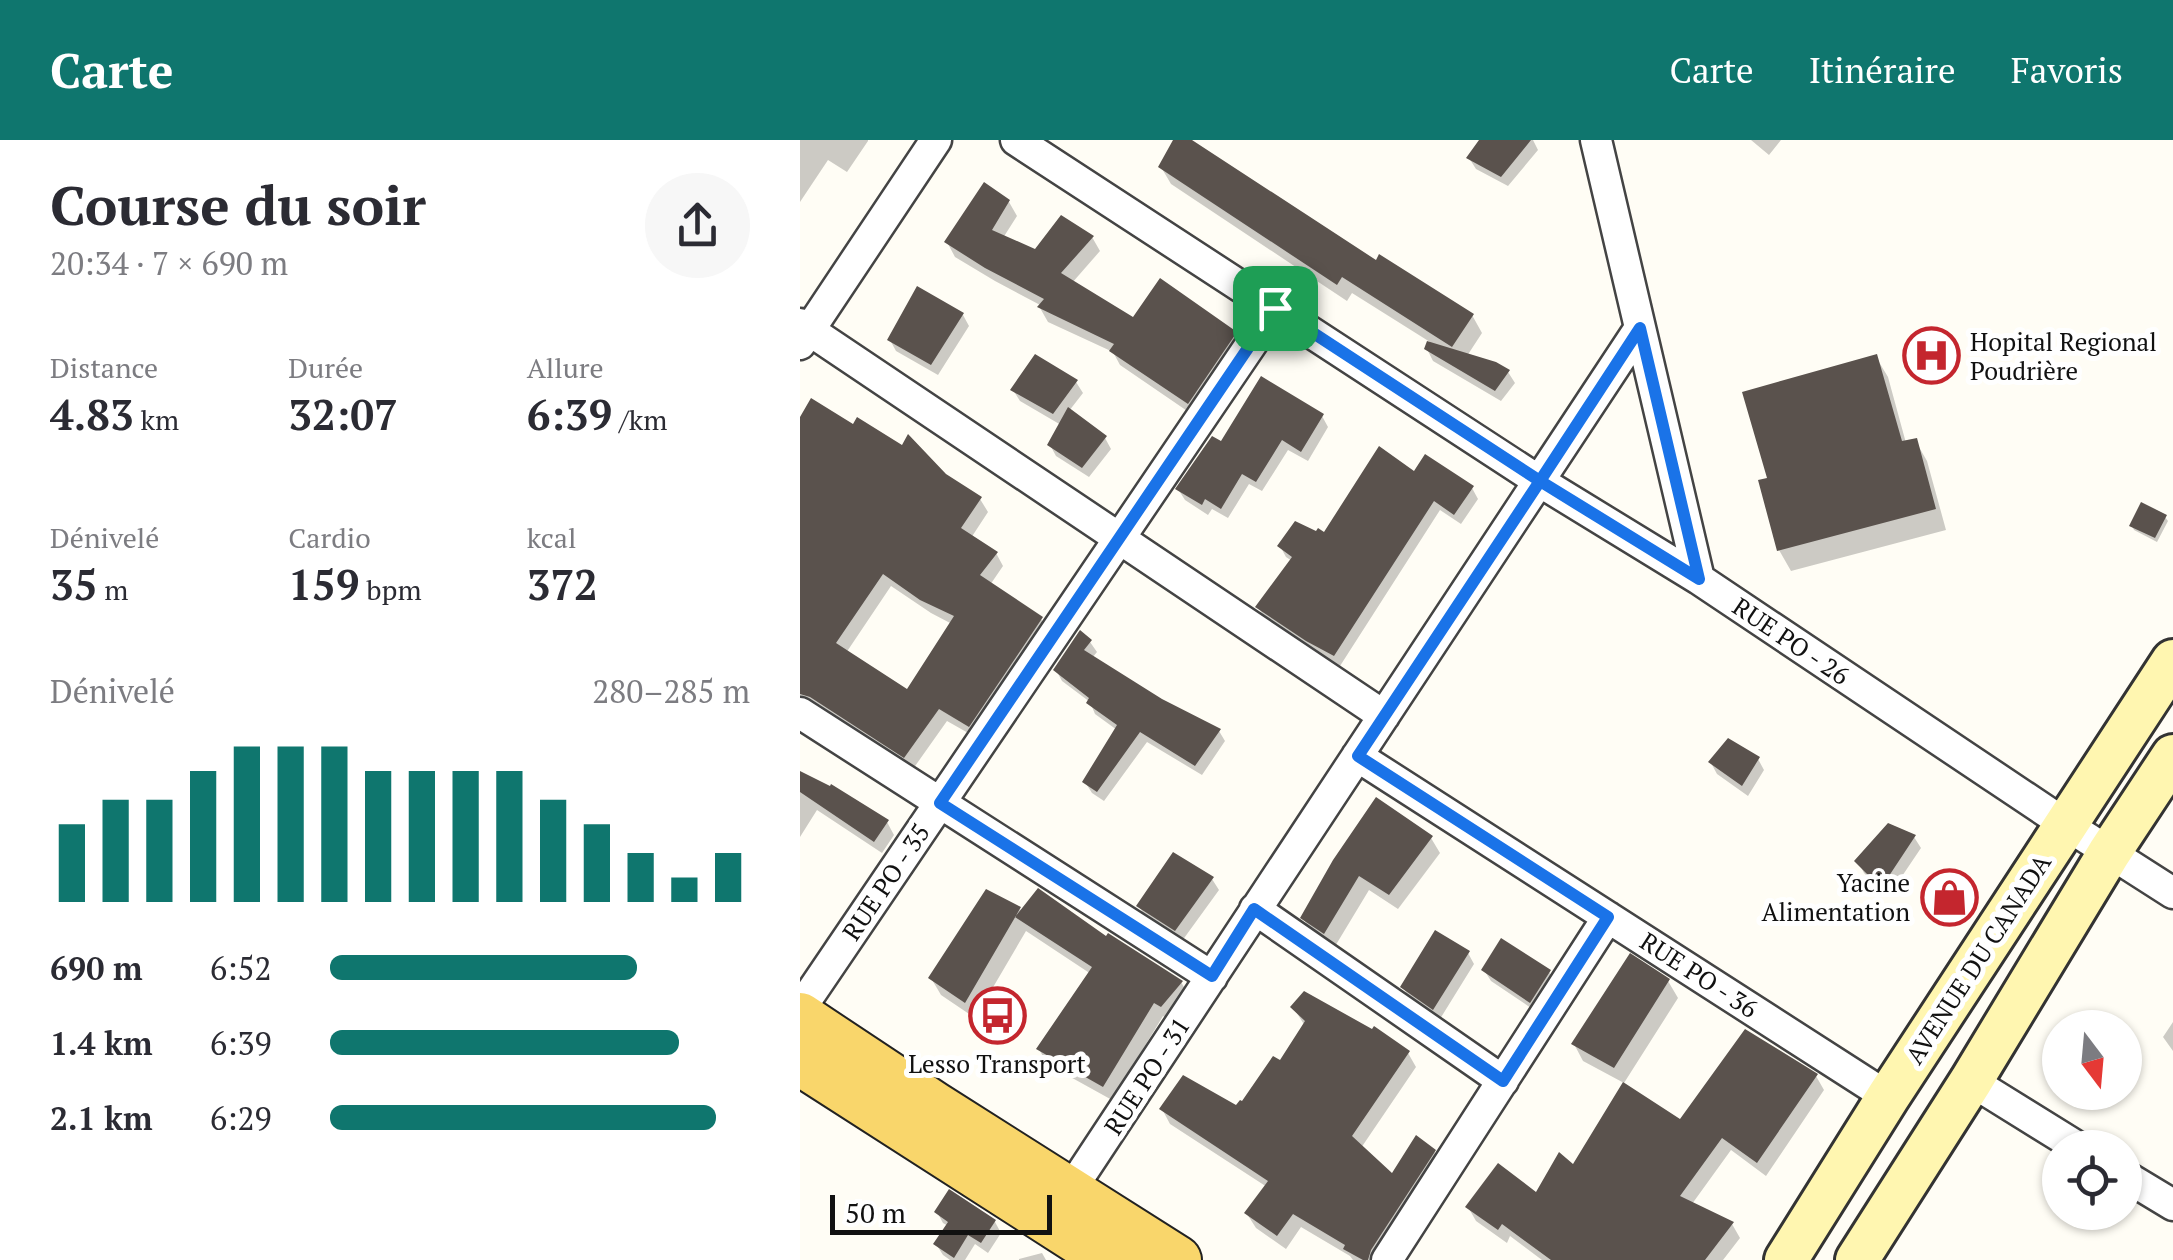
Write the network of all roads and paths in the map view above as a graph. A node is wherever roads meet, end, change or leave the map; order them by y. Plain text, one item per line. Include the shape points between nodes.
1 (936, 140) edge
2 (1016, 140) edge
3 (1596, 140) edge
4 (1275, 308) junction
5 (1640, 328) junction
6 (803, 333) edge
7 (1540, 481) junction
8 (1120, 538) junction
9 (1699, 579) junction
10 (2173, 661) edge
11 (800, 714) edge
12 (1384, 716) junction
13 (1358, 756) junction
14 (2173, 756) edge
15 (940, 803) junction
16 (2065, 824) junction
17 (2109, 853) junction
18 (2173, 893) edge
19 (1254, 909) junction
20 (1608, 917) junction
21 (1212, 976) junction
22 (800, 1009) edge
23 (800, 1017) edge
24 (800, 1061) edge
25 (1503, 1081) junction
26 (1971, 1081) junction
27 (1888, 1097) junction
28 (923, 1120) junction
29 (2051, 1130) edge
30 (2142, 1186) edge
31 (2173, 1205) edge
32 (1060, 1207) junction
33 (1110, 1260) edge
34 (1177, 1260) edge
35 (1387, 1260) edge
36 (1786, 1260) edge
37 (1857, 1260) edge

1 - 6 street
2 - 4 street, RUE PO - 26
3 - 5 street
4 - 7 street, RUE PO - 26
4 - 8 street, RUE PO - 35
5 - 7 street, RUE PO - 31
5 - 9 street
6 - 8 street
7 - 9 street, RUE PO - 26
7 - 12 street, RUE PO - 31
8 - 12 street
8 - 15 street, RUE PO - 35
9 - 16 street, RUE PO - 26
10 - 16 street, AVENUE DU CANADA
11 - 15 street
12 - 13 street, RUE PO - 31
13 - 19 street, RUE PO - 31
13 - 20 street, RUE PO - 36
14 - 17 street
15 - 21 street
15 - 22 street, RUE PO - 35
16 - 17 street, RUE PO - 26
16 - 27 street, AVENUE DU CANADA
17 - 18 street, RUE PO - 26
17 - 26 street
19 - 21 street, RUE PO - 31
19 - 25 street
20 - 25 street
20 - 27 street, RUE PO - 36
21 - 32 street, RUE PO - 31
23 - 28 main road
24 - 28 main road
25 - 35 street
26 - 29 street
26 - 37 street
27 - 36 street, AVENUE DU CANADA
28 - 32 main road
30 - 31 street
32 - 33 main road
32 - 34 main road

